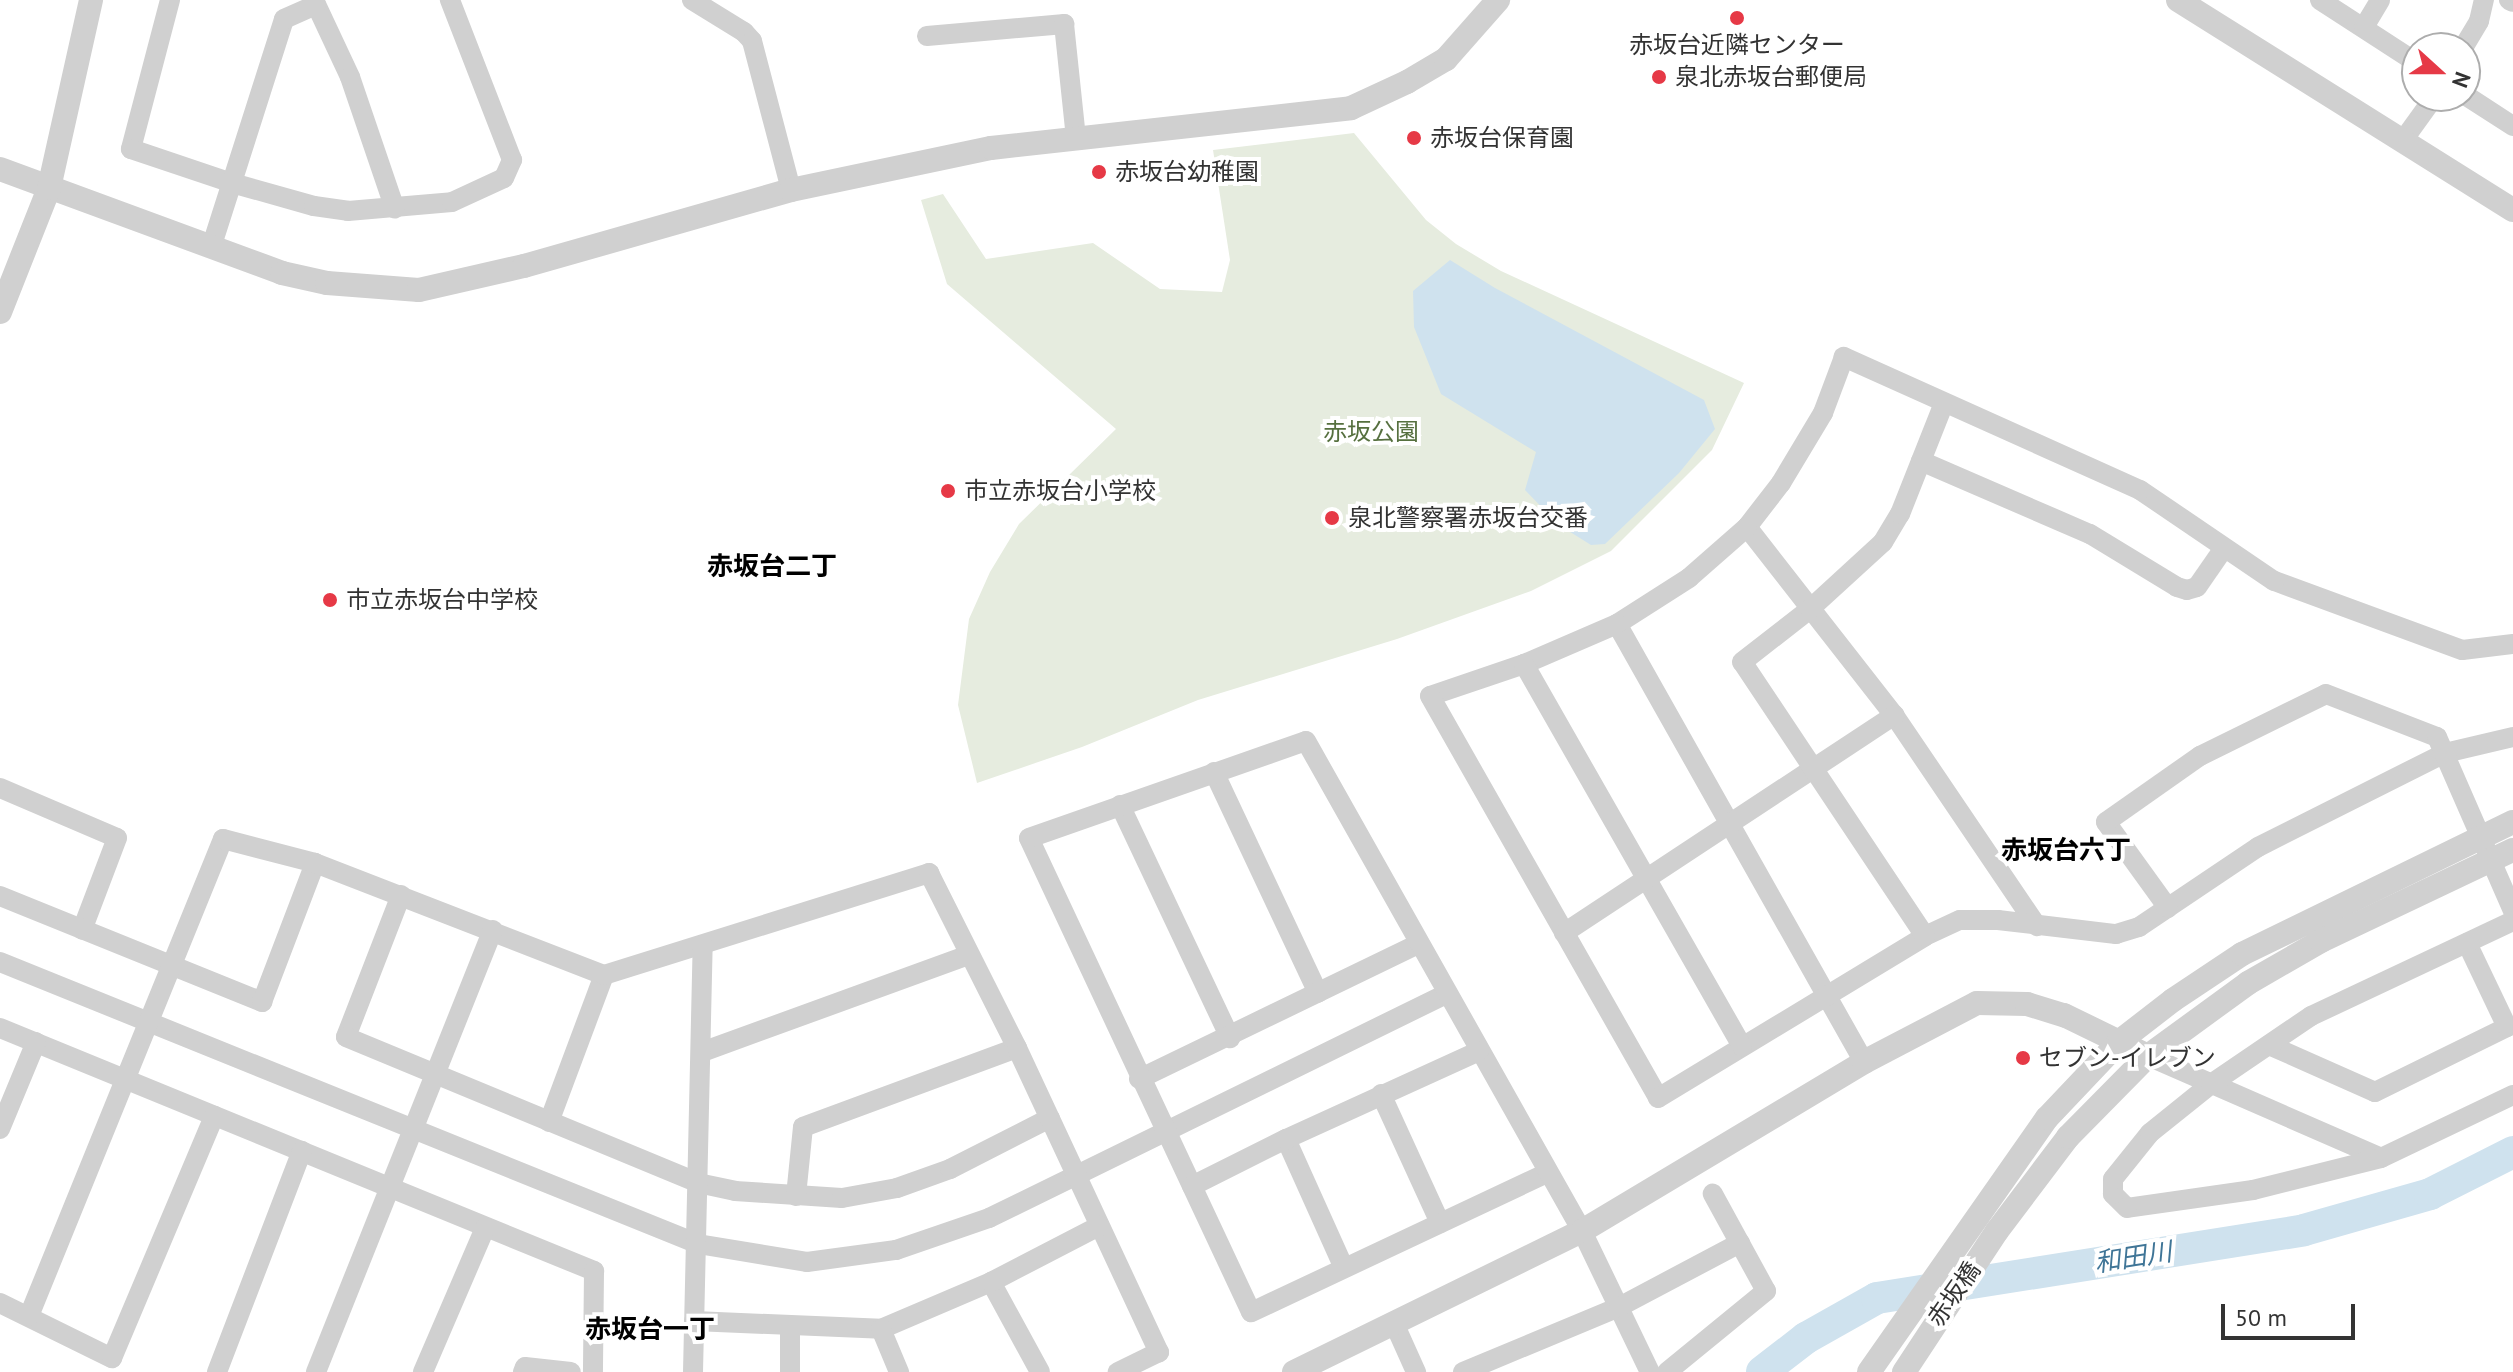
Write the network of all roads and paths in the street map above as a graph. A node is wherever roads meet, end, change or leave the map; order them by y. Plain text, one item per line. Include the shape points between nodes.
1 (91, 0) edge
2 (170, 0) edge
3 (450, 0) edge
4 (692, 0) edge
5 (1498, 0) edge
6 (2178, 0) edge
7 (2320, 0) edge
8 (2380, 0) edge
9 (2484, 0) edge
10 (315, 2) edge
11 (2364, 27) junction
12 (2472, 32) edge
13 (927, 36) dead end
14 (2401, 52) edge
15 (2481, 105) edge
16 (2423, 112) edge
17 (2513, 126) edge
18 (1076, 139) junction
19 (2404, 139) junction
20 (0, 169) edge
21 (232, 183) junction
22 (49, 188) junction
23 (791, 190) junction
24 (395, 209) junction
25 (2513, 210) edge
26 (211, 248) junction
27 (0, 312) edge
28 (1944, 403) junction
29 (1921, 461) junction
30 (1747, 527) junction
31 (2224, 548) junction
32 (1810, 609) junction
33 (1617, 624) junction
34 (2513, 644) edge
35 (1524, 664) junction
36 (1894, 715) junction
37 (2513, 737) edge
38 (2445, 753) junction
39 (1815, 769) junction
40 (1214, 772) junction
41 (0, 788) edge
42 (1120, 805) junction
43 (2513, 822) edge
44 (1730, 823) junction
45 (2481, 835) junction
46 (2502, 855) edge
47 (315, 863) junction
48 (1645, 877) junction
49 (401, 895) junction
50 (0, 896) edge
51 (2168, 908) junction
52 (2513, 911) edge
53 (2513, 921) edge
54 (2037, 926) junction
55 (82, 930) junction
56 (493, 930) junction
57 (1564, 933) junction
58 (1925, 936) junction
59 (2467, 943) junction
60 (1418, 944) junction
61 (703, 945) junction
62 (969, 955) junction
63 (0, 962) edge
64 (172, 966) junction
65 (604, 975) junction
66 (1318, 993) junction
67 (1446, 994) junction
68 (1826, 995) junction
69 (149, 1022) junction
70 (0, 1028) edge
71 (1230, 1038) junction
72 (2120, 1041) junction
73 (36, 1042) junction
74 (2269, 1045) junction
75 (1742, 1046) junction
76 (1017, 1048) junction
77 (1479, 1051) junction
78 (702, 1052) junction
79 (2148, 1056) junction
80 (1864, 1062) junction
81 (437, 1073) junction
82 (127, 1077) junction
83 (1139, 1079) junction
84 (2211, 1084) junction
85 (1381, 1094) junction
86 (2513, 1095) edge
87 (214, 1116) junction
88 (1050, 1118) junction
89 (549, 1122) junction
90 (414, 1127) junction
91 (0, 1129) edge
92 (1168, 1132) junction
93 (1286, 1139) junction
94 (302, 1151) junction
95 (2381, 1158) junction
96 (1547, 1173) junction
97 (1077, 1174) junction
98 (698, 1183) junction
99 (1192, 1186) junction
100 (391, 1188) junction
101 (1713, 1194) dead end
102 (796, 1196) junction
103 (1440, 1223) junction
104 (1099, 1226) junction
105 (485, 1228) junction
106 (1582, 1231) junction
107 (1740, 1243) junction
108 (698, 1244) junction
109 (1344, 1268) junction
110 (991, 1282) junction
111 (0, 1303) edge
112 (1619, 1307) junction
113 (29, 1316) junction
114 (694, 1321) junction
115 (1394, 1323) junction
116 (790, 1327) junction
117 (881, 1329) junction
118 (1302, 1370) edge
119 (217, 1372) edge
120 (316, 1372) edge
121 (423, 1372) edge
122 (523, 1372) edge
123 (571, 1372) edge
124 (593, 1372) edge
125 (693, 1372) edge
126 (790, 1372) edge
127 (899, 1372) edge
128 (1040, 1372) edge
129 (1118, 1372) edge
130 (1416, 1372) edge
131 (1463, 1372) edge
132 (1650, 1372) edge
133 (1667, 1372) edge
134 (1869, 1372) edge
135 (1904, 1372) edge

1 - 22 street
2 - 21 street via 131,149
3 - 24 street via 512,160 504,178 452,202
4 - 23 street via 752,41
5 - 18 street via 1446,59 1351,108
6 - 19 street
7 - 11 street
8 - 11 street
9 - 12 street
10 - 21 street via 284,19
10 - 24 street via 350,77
11 - 14 street
13 - 18 street via 1064,24
15 - 17 street
16 - 19 street
18 - 23 street via 991,148
19 - 25 street
20 - 22 street
21 - 24 street via 314,206
21 - 26 street
22 - 26 street
22 - 27 street
23 - 26 street via 524,266 419,290 327,283
28 - 29 street
28 - 30 street via 1844,357 1802,453
28 - 31 street via 2140,490
29 - 31 street via 2090,534 2187,590 2197,587
29 - 32 street via 1883,542
30 - 32 street
30 - 33 street via 1689,578
31 - 34 street via 2274,581 2402,631 2462,650
32 - 36 street
32 - 39 street via 1742,662
33 - 35 street
33 - 44 street
35 - 48 street
35 - 57 street via 1430,696
36 - 39 street
36 - 54 street
37 - 38 street
38 - 45 street
38 - 51 street via 2258,847
38 - 51 street via 2437,737 2326,694 2200,756 2106,822
39 - 44 street
39 - 58 street
40 - 42 street
40 - 60 street via 1306,741
40 - 66 street
41 - 55 street via 117,838
42 - 71 street
42 - 83 street via 1029,838
43 - 45 street, 赤坂橋
44 - 48 street
44 - 68 street
45 - 46 street
45 - 72 street, 赤坂橋 via 2242,954
46 - 52 street
46 - 79 street, 赤坂橋 via 2321,941 2248,983
47 - 49 street
47 - 64 street via 223,839
47 - 64 street via 262,1002
48 - 57 street
48 - 75 street
49 - 56 street
49 - 81 street via 346,1037
50 - 55 street
51 - 54 street via 2139,927 2116,934
53 - 59 street
54 - 58 street via 1960,920
55 - 64 street
56 - 65 street
56 - 81 street
57 - 75 street via 1658,1098
58 - 68 street
59 - 74 street via 2311,1016
59 - 74 street via 2507,1027 2375,1092
60 - 66 street
60 - 67 street
61 - 62 street via 929,873
61 - 65 street
61 - 78 street
62 - 76 street
62 - 78 street
63 - 69 street
64 - 69 street
65 - 89 street
66 - 71 street
67 - 77 street
67 - 92 street
68 - 75 street
68 - 80 street
69 - 82 street
69 - 90 street
70 - 73 street
71 - 83 street
72 - 79 street
72 - 80 street via 2027,1004 1977,1003
72 - 134 street, 赤坂橋 via 2047,1118
73 - 82 street
73 - 91 street
74 - 84 street
76 - 88 street
76 - 102 street via 803,1127
77 - 85 street
77 - 96 street
78 - 98 street
79 - 84 street
79 - 135 street, 赤坂橋 via 2068,1137
80 - 106 street
81 - 89 street
81 - 90 street
82 - 87 street
82 - 113 street
83 - 92 street
84 - 95 street
84 - 95 street via 2150,1133 2113,1179 2113,1194 2127,1208 2253,1190
85 - 93 street
85 - 103 street
86 - 95 street
87 - 94 street
87 - 113 street via 112,1358
88 - 97 street
88 - 102 street via 950,1169 897,1188 842,1198
89 - 98 street
90 - 100 street
90 - 108 street
92 - 97 street
92 - 99 street
93 - 99 street
93 - 109 street
94 - 100 street
94 - 119 street
96 - 103 street
96 - 106 street
97 - 104 street
97 - 108 street via 989,1218 861,1257 807,1262
98 - 102 street
98 - 108 street
99 - 109 street via 1251,1312
100 - 105 street
100 - 120 street
101 - 107 street
103 - 109 street
104 - 110 street
104 - 129 street via 1159,1352
105 - 121 street
105 - 124 street via 594,1271
106 - 112 street
106 - 115 street
107 - 112 street
107 - 133 street via 1766,1291
108 - 114 street
110 - 117 street
110 - 128 street
111 - 113 street
112 - 131 street
112 - 132 street
114 - 116 street
114 - 125 street
115 - 118 street
115 - 130 street
116 - 117 street
116 - 126 street
117 - 127 street
122 - 123 street via 525,1367

